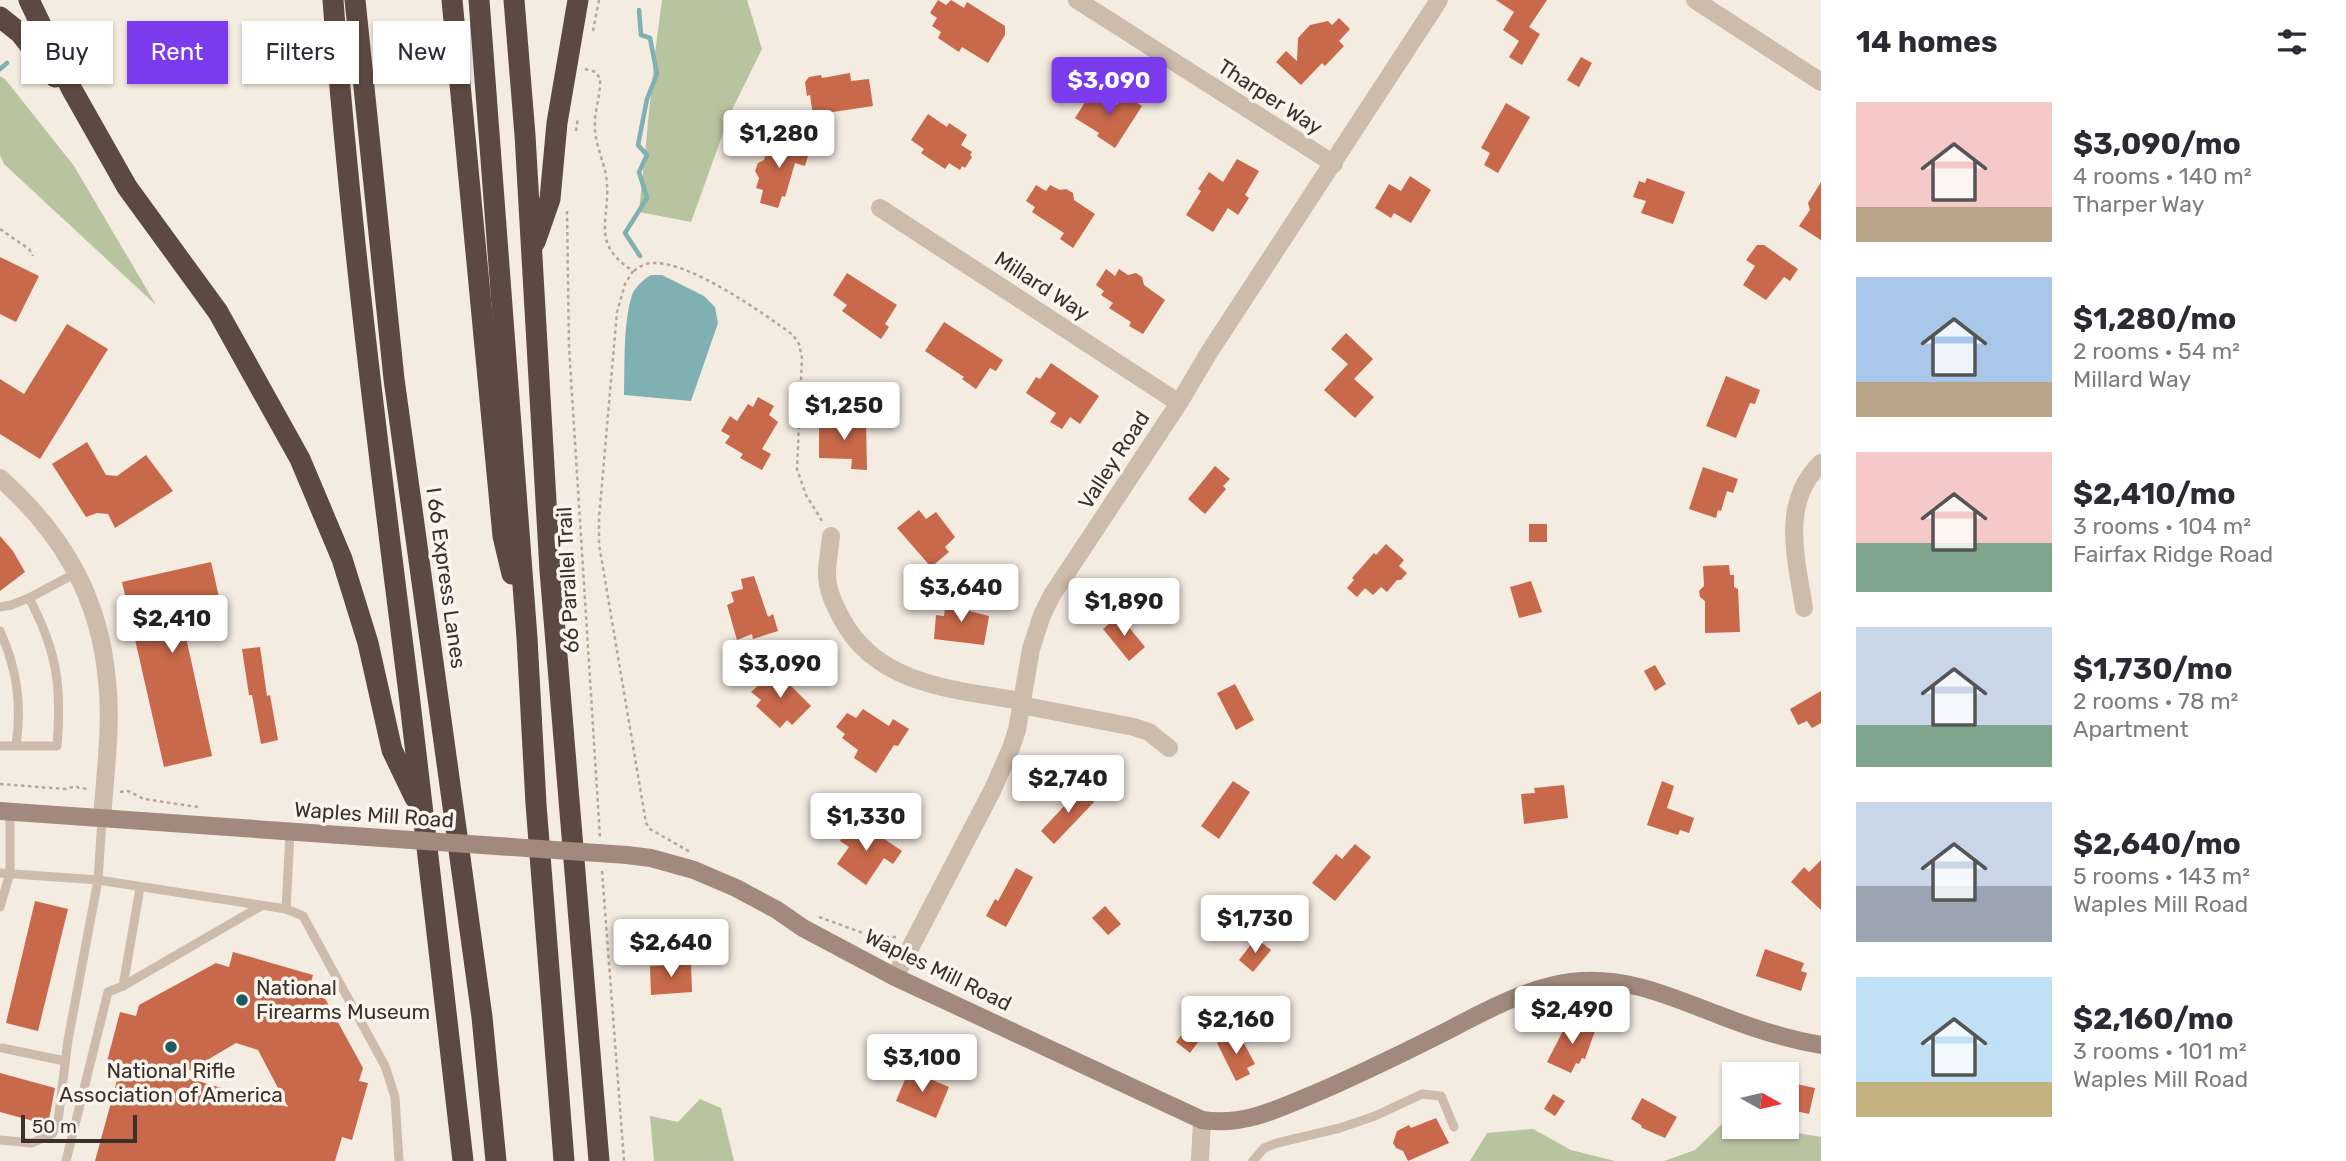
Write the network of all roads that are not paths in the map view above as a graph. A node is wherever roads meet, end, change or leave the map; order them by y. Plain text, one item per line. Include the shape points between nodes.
1 (29, 0) edge
2 (333, 0) edge
3 (355, 0) edge
4 (452, 0) edge
5 (479, 0) edge
6 (514, 0) edge
7 (578, 0) edge
8 (1077, 0) edge
9 (1439, 0) edge
10 (1695, 0) edge
11 (0, 17) edge
12 (1821, 82) edge
13 (1334, 164) junction
14 (127, 187) junction
15 (880, 208) dead end
16 (531, 254) junction
17 (1179, 403) junction
18 (1821, 463) edge
19 (0, 478) edge
20 (831, 536) road end
21 (76, 573) junction
22 (29, 598) junction
23 (0, 607) edge
24 (1804, 608) dead end
25 (0, 631) edge
26 (527, 638) junction
27 (1022, 703) junction
28 (0, 746) edge
29 (16, 746) junction
30 (1169, 748) dead end
31 (5, 811) edge
32 (424, 815) junction
33 (102, 820) junction
34 (289, 833) junction
35 (5, 873) edge
36 (97, 880) junction
37 (140, 888) junction
38 (261, 906) junction
39 (0, 907) edge
40 (286, 909) junction
41 (895, 977) junction
42 (123, 986) junction
43 (1821, 1045) edge
44 (2, 1048) dead end
45 (65, 1061) junction
46 (1202, 1120) junction
47 (1454, 1127) dead end
48 (0, 1140) edge
49 (66, 1161) edge
50 (399, 1161) edge
51 (463, 1161) edge
52 (496, 1161) edge
53 (564, 1161) edge
54 (599, 1161) edge
55 (1200, 1161) edge
56 (1253, 1161) edge

1 - 14 highway via 71,88
2 - 32 highway via 377,448
3 - 52 highway, I 66 Express Lanes via 394,379 482,1017
4 - 26 highway via 503,536
5 - 26 highway
6 - 16 highway
7 - 16 highway via 557,123 550,199
8 - 13 street, Tharper Way
9 - 13 street, Valley Road
10 - 12 street
11 - 14 highway via 20,33 61,84
13 - 17 street, Valley Road
14 - 32 highway via 218,312 300,459 341,559 368,643 392,750
15 - 17 street, Millard Way
16 - 54 highway via 551,585
17 - 27 street, Valley Road via 1052,595 1033,641
18 - 24 street via 1806,479 1794,512
19 - 21 street via 46,524
20 - 27 street via 829,589 846,628 865,649 918,682
21 - 22 lane
21 - 33 street via 106,664
22 - 23 lane
22 - 29 lane via 56,664 58,746
25 - 29 lane via 18,687
26 - 53 highway
27 - 30 street via 1134,727
27 - 41 street, Valley Road via 1011,748 993,789
28 - 29 lane
31 - 33 main road, Waples Mill Road
31 - 35 lane
32 - 51 highway
33 - 34 main road, Waples Mill Road
33 - 36 lane
34 - 40 lane
34 - 41 main road, Waples Mill Road, bridge via 651,859 736,888
35 - 36 lane
35 - 39 lane
36 - 37 lane
36 - 45 lane
37 - 38 lane
37 - 42 lane
38 - 40 lane
38 - 42 lane
40 - 50 lane via 303,916 385,1066 395,1097
41 - 46 main road, Waples Mill Road
42 - 49 lane via 108,992
43 - 46 main road, Waples Mill Road via 1760,1030 1629,984 1570,982 1522,995 1359,1075 1269,1113 1232,1122
44 - 45 lane
45 - 48 lane via 61,1108 52,1134 32,1143
46 - 55 street
47 - 56 lane via 1441,1096 1422,1094 1340,1128 1264,1148

